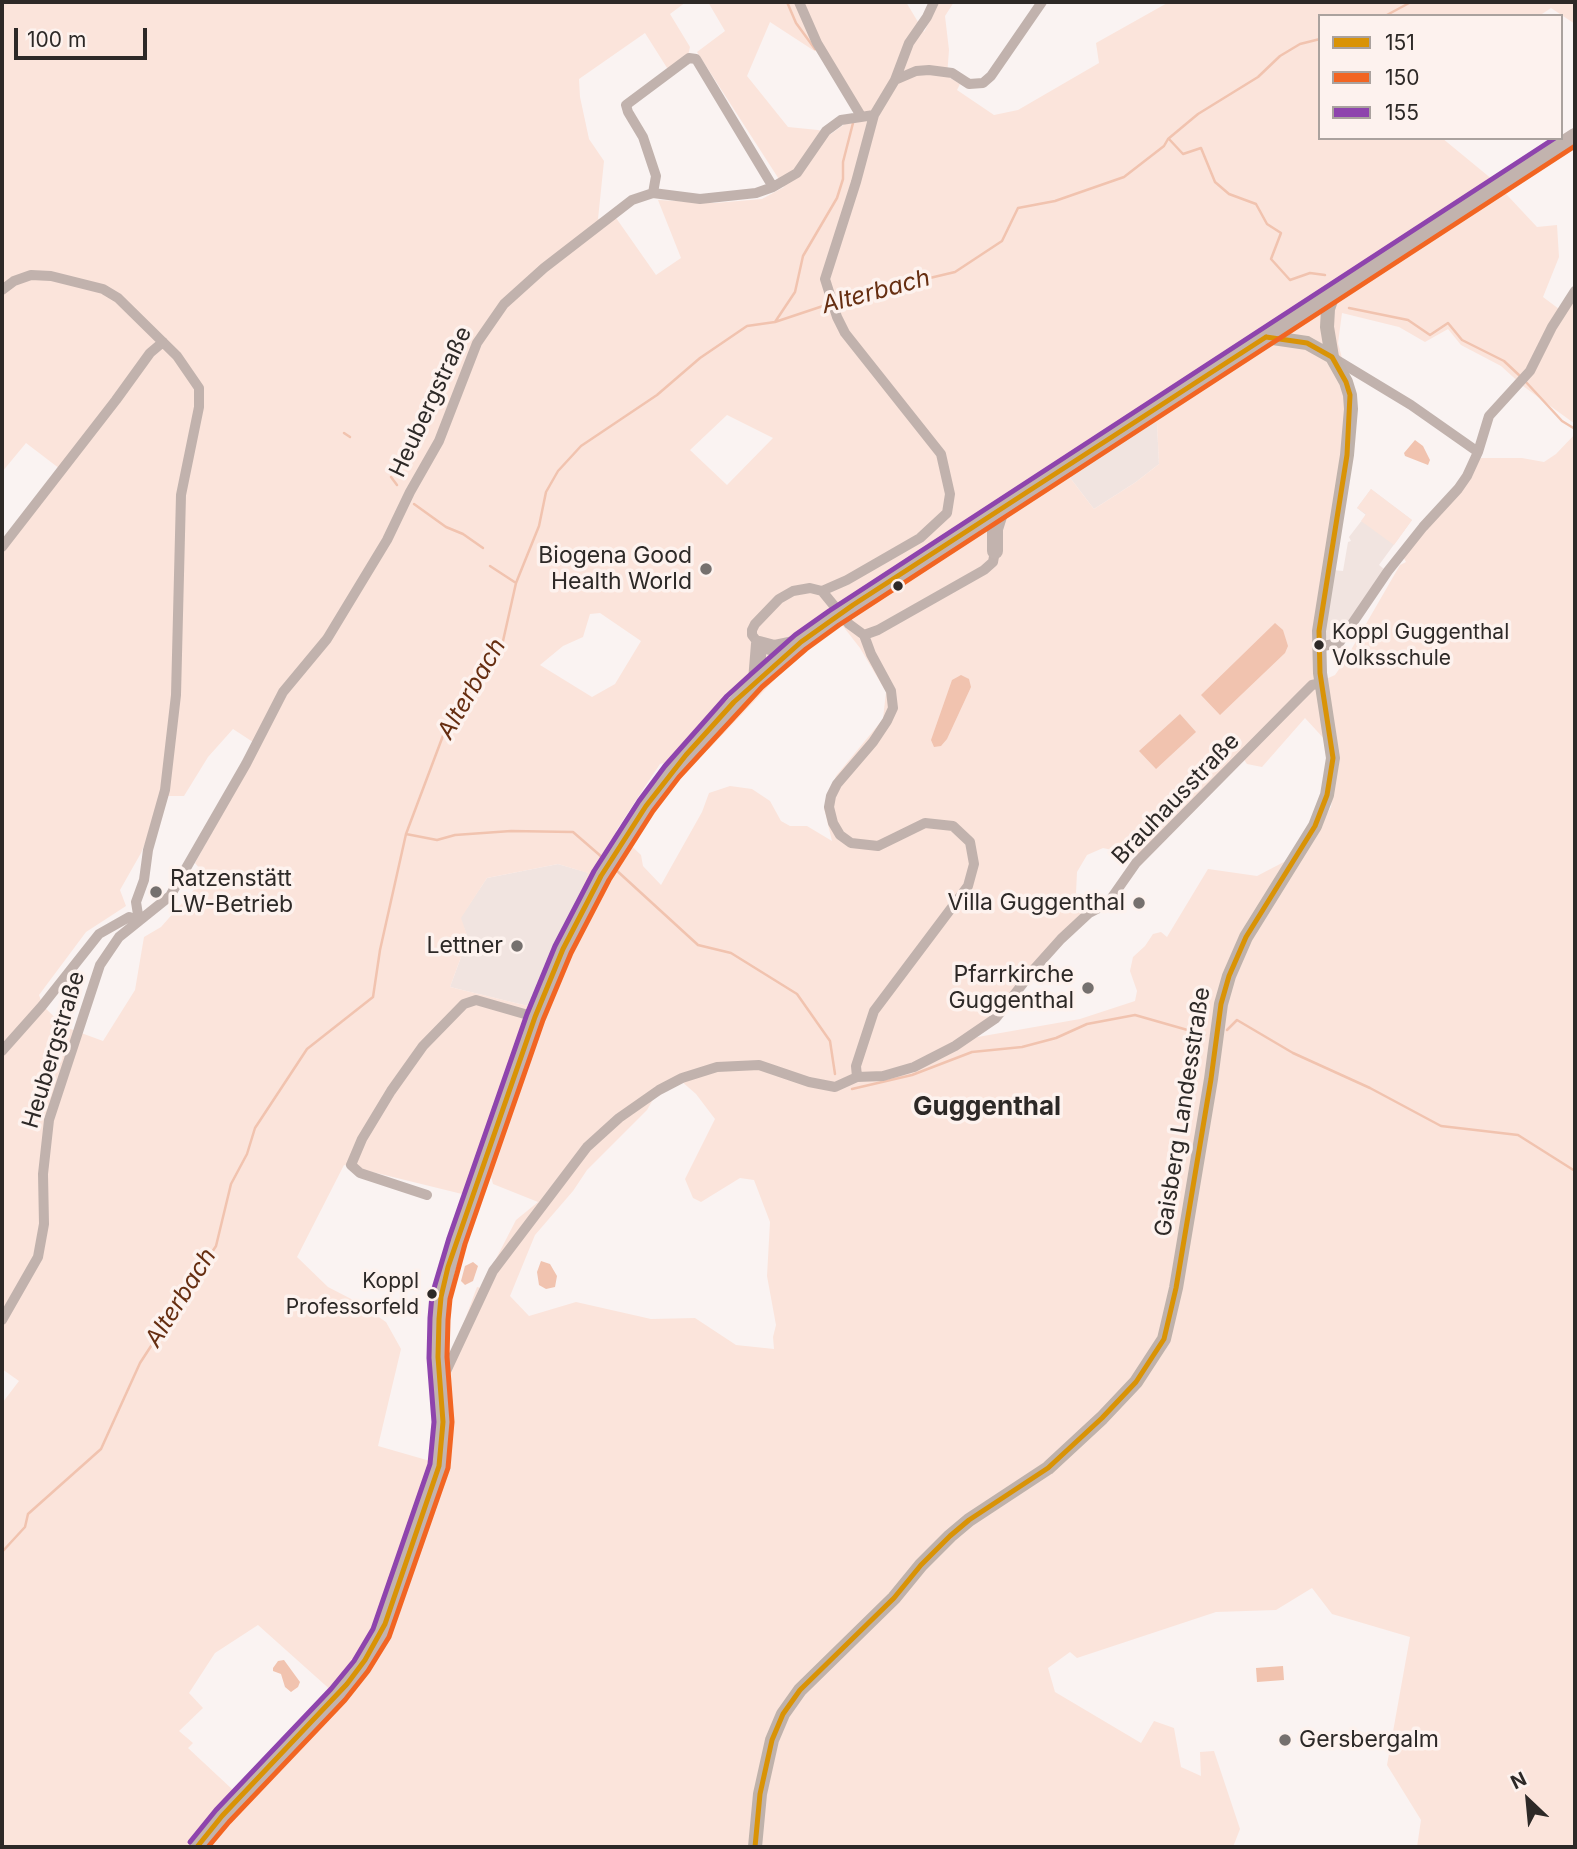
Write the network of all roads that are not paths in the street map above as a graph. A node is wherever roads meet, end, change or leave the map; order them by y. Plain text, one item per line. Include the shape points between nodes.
1 (799, 2) edge
2 (934, 2) edge
3 (1042, 2) edge
4 (895, 80) junction
5 (874, 114) junction
6 (861, 116) junction
7 (1575, 136) edge
8 (773, 187) junction
9 (653, 193) junction
10 (2, 290) edge
11 (1575, 291) edge
12 (1334, 292) junction
13 (1266, 337) junction
14 (163, 342) junction
15 (1332, 357) junction
16 (1478, 452) junction
17 (1001, 510) junction
18 (959, 538) junction
19 (2, 547) edge
20 (995, 551) junction
21 (822, 591) junction
22 (864, 635) junction
23 (801, 642) junction
24 (759, 644) junction
25 (1318, 647) junction
26 (755, 681) junction
27 (1321, 683) junction
28 (139, 921) junction
29 (535, 1017) junction
30 (2, 1051) edge
31 (857, 1077) junction
32 (427, 1195) dead end
33 (2, 1320) edge
34 (440, 1383) junction
35 (197, 1847) edge
36 (755, 1847) edge

1 - 6 street via 817,43
2 - 4 street via 909,43
3 - 4 street via 983,83 969,84 952,73 929,70
4 - 5 street
5 - 6 street
5 - 21 street via 825,279 845,333 941,454 950,494 947,513 920,538
6 - 8 street via 841,120 826,131 797,173
7 - 12 main road
8 - 9 street via 756,194 700,199
8 - 9 street via 696,59 689,58 626,105 656,176
9 - 28 street, Heubergstraße via 632,200 504,304 477,343 439,441 387,540 327,639 283,692 170,896
10 - 14 street via 31,275 103,289
11 - 16 street via 1523,379 1489,416
12 - 13 main road
12 - 15 main road, Gaisberg Landesstraße via 1327,327
13 - 15 main road via 1307,343
13 - 17 main road
14 - 19 street
14 - 28 street via 198,388 199,407 181,495 180,626 173,722 165,790 136,902
15 - 16 street
15 - 25 main road, Gaisberg Landesstraße via 1346,382 1351,409
16 - 25 street via 1458,489 1388,571 1339,643
17 - 18 main road
17 - 20 main road
18 - 20 main road via 984,543
18 - 23 main road, bridge
20 - 22 street via 993,562 984,570
21 - 22 street
21 - 24 street via 801,588 779,599 752,630
22 - 31 street via 891,691 892,708 873,742 837,784 831,796 833,823 851,844 878,846 925,823 953,826 970,842 974,864 968,886 874,1011 856,1066
23 - 24 main road via 774,648
23 - 26 main road
24 - 26 main road
25 - 27 main road, Gaisberg Landesstraße
26 - 29 main road via 679,763 616,851 572,932
27 - 31 street, Brauhausstraße via 1312,685 1136,863 1108,903 1089,913 1061,939 996,1018 915,1067
27 - 36 main road, Gaisberg Landesstraße via 1333,758 1331,782 1315,826 1241,946 1225,989 1164,1339 1136,1382 1102,1418 1040,1475 956,1530 792,1700 774,1735
28 - 30 street via 130,917 99,934
28 - 33 street, Heubergstraße via 120,937 100,965 85,1004 49,1120 38,1257
29 - 32 street via 476,1000 464,1004 423,1046 391,1091 351,1166
29 - 34 main road via 441,1297
31 - 34 street, Brauhausstraße via 835,1087 759,1065 718,1067 682,1078 620,1118 580,1155 493,1271
34 - 35 main road via 439,1466 385,1624 338,1695

